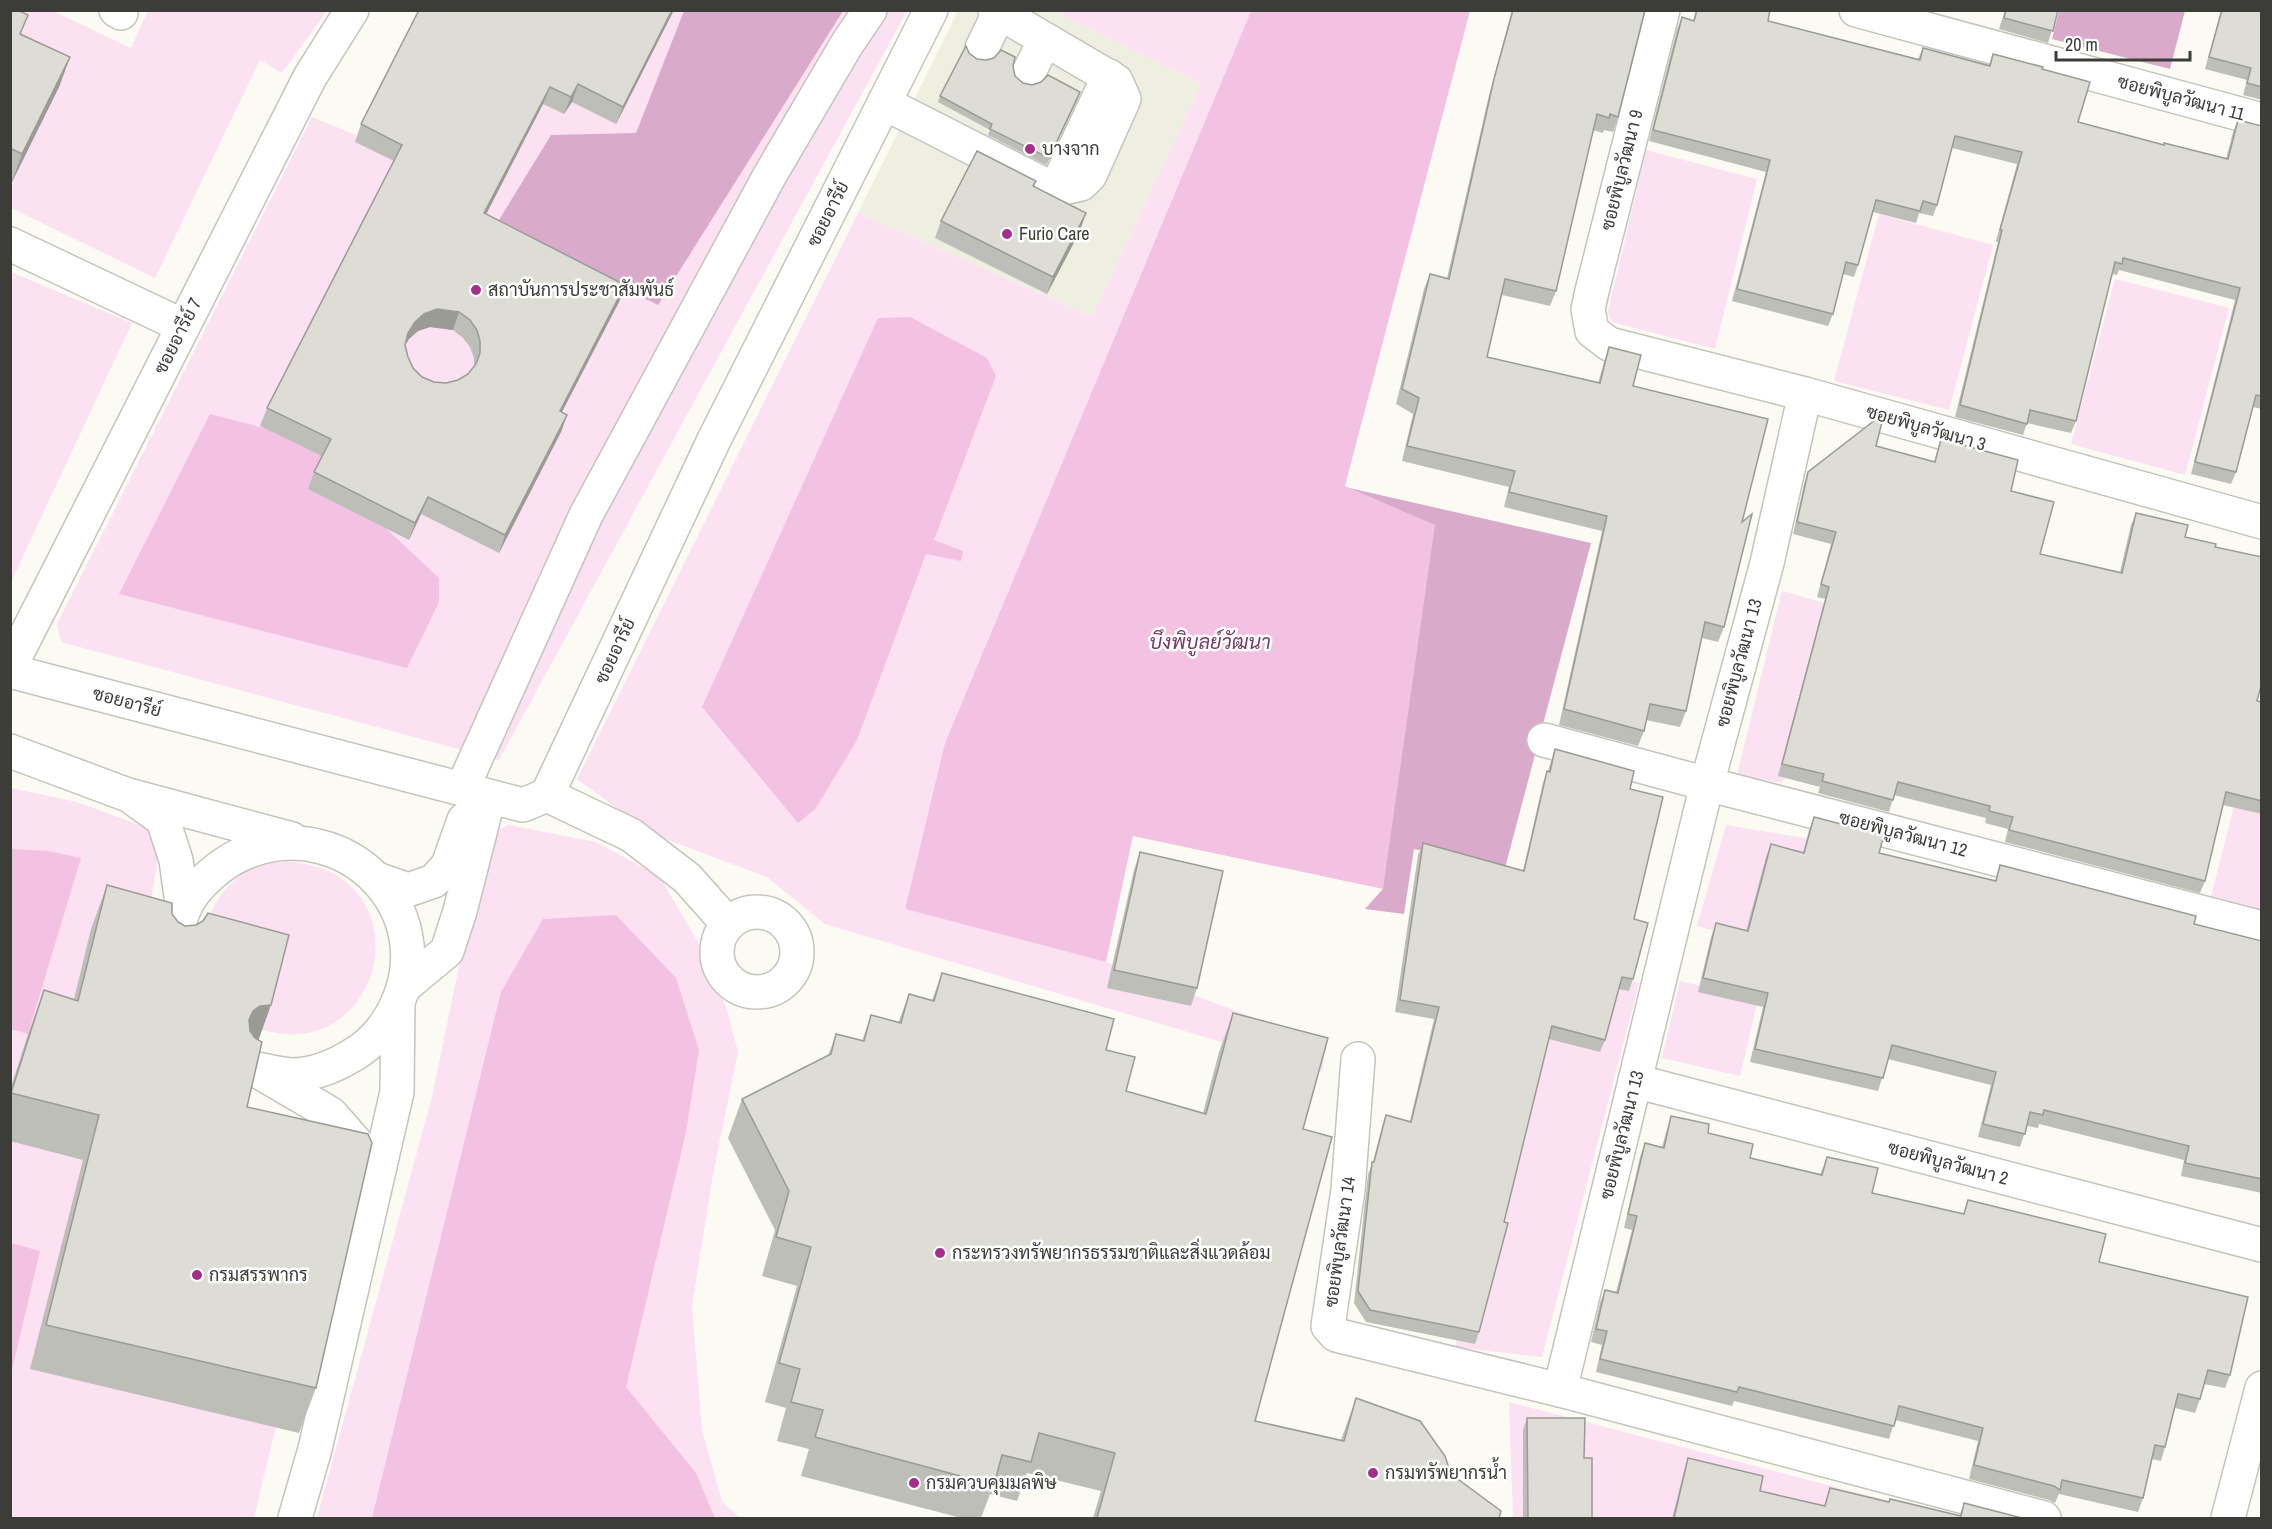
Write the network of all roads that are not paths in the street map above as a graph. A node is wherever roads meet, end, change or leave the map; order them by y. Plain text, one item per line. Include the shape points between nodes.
1 (352, 10) edge
2 (870, 10) edge
3 (931, 10) edge
4 (1663, 10) edge
5 (1856, 10) edge
6 (997, 12) edge
7 (1046, 40) junction
8 (982, 48) dead end
9 (1029, 72) dead end
10 (884, 103) junction
11 (2262, 120) edge
12 (10, 244) edge
13 (183, 326) junction
14 (1592, 331) joint
15 (1805, 394) junction
16 (2262, 522) edge
17 (10, 667) edge
18 (10, 671) edge
19 (1544, 740) dead end
20 (10, 751) edge
21 (1707, 784) junction
22 (475, 793) junction
23 (128, 795) junction
24 (547, 795) junction
25 (309, 843) junction
26 (377, 879) junction
27 (183, 911) junction
28 (728, 924) dead end
29 (2262, 928) edge
30 (174, 952) edge
31 (402, 994) junction
32 (1358, 1059) dead end
33 (1635, 1081) junction
34 (375, 1185) junction
35 (2262, 1245) edge
36 (2262, 1388) edge
37 (1560, 1390) junction
38 (295, 1518) edge
39 (2044, 1518) edge
40 (2228, 1518) edge

1 - 13 street, ซอยอารีย์ 7 via 310,77
2 - 22 street via 770,175 586,515
3 - 10 street, ซอยอารีย์
4 - 14 street, ซอยพิบูลวัฒนา 9 via 1588,309
5 - 11 street, ซอยพิบูลวัฒนา 11
6 - 7 street
6 - 8 street
7 - 9 street
7 - 10 street via 1116,81 1124,99 1090,175 1081,184 1055,190 992,145 945,120
10 - 24 street, ซอยอารีย์ via 714,440
12 - 13 street
13 - 17 street, ซอยอารีย์ 7
14 - 15 street, ซอยพิบูลวัฒนา 3 via 1609,344
15 - 16 street, ซอยพิบูลวัฒนา 3
15 - 21 street, ซอยพิบูลวัฒนา 13 via 1767,562
18 - 22 street, ซอยอารีย์
19 - 21 street, ซอยพิบูลวัฒนา 12
20 - 23 street
21 - 29 street, ซอยพิบูลวัฒนา 12
21 - 33 street, ซอยพิบูลวัฒนา 13
22 - 24 street, ซอยอารีย์ via 523,805
22 - 26 street via 448,865 435,881 408,890
22 - 31 street via 460,911 447,951
23 - 25 street
23 - 27 street via 163,820 176,860
24 - 28 street via 631,835 687,878
25 - 26 street via 346,855
25 - 27 street via 271,843 235,856 204,880
26 - 31 street via 398,910 408,948
27 - 30 street
31 - 34 street via 397,1092
31 - 34 street via 390,1021 364,1049 330,1068 291,1075 251,1068 331,1114 359,1146
32 - 37 street, ซอยพิบูลวัฒนา 14 via 1348,1191 1328,1326 1336,1335
33 - 35 street, ซอยพิบูลวัฒนา 2
33 - 37 street, ซอยพิบูลวัฒนา 13
34 - 38 street via 315,1449
36 - 40 street
37 - 39 street

